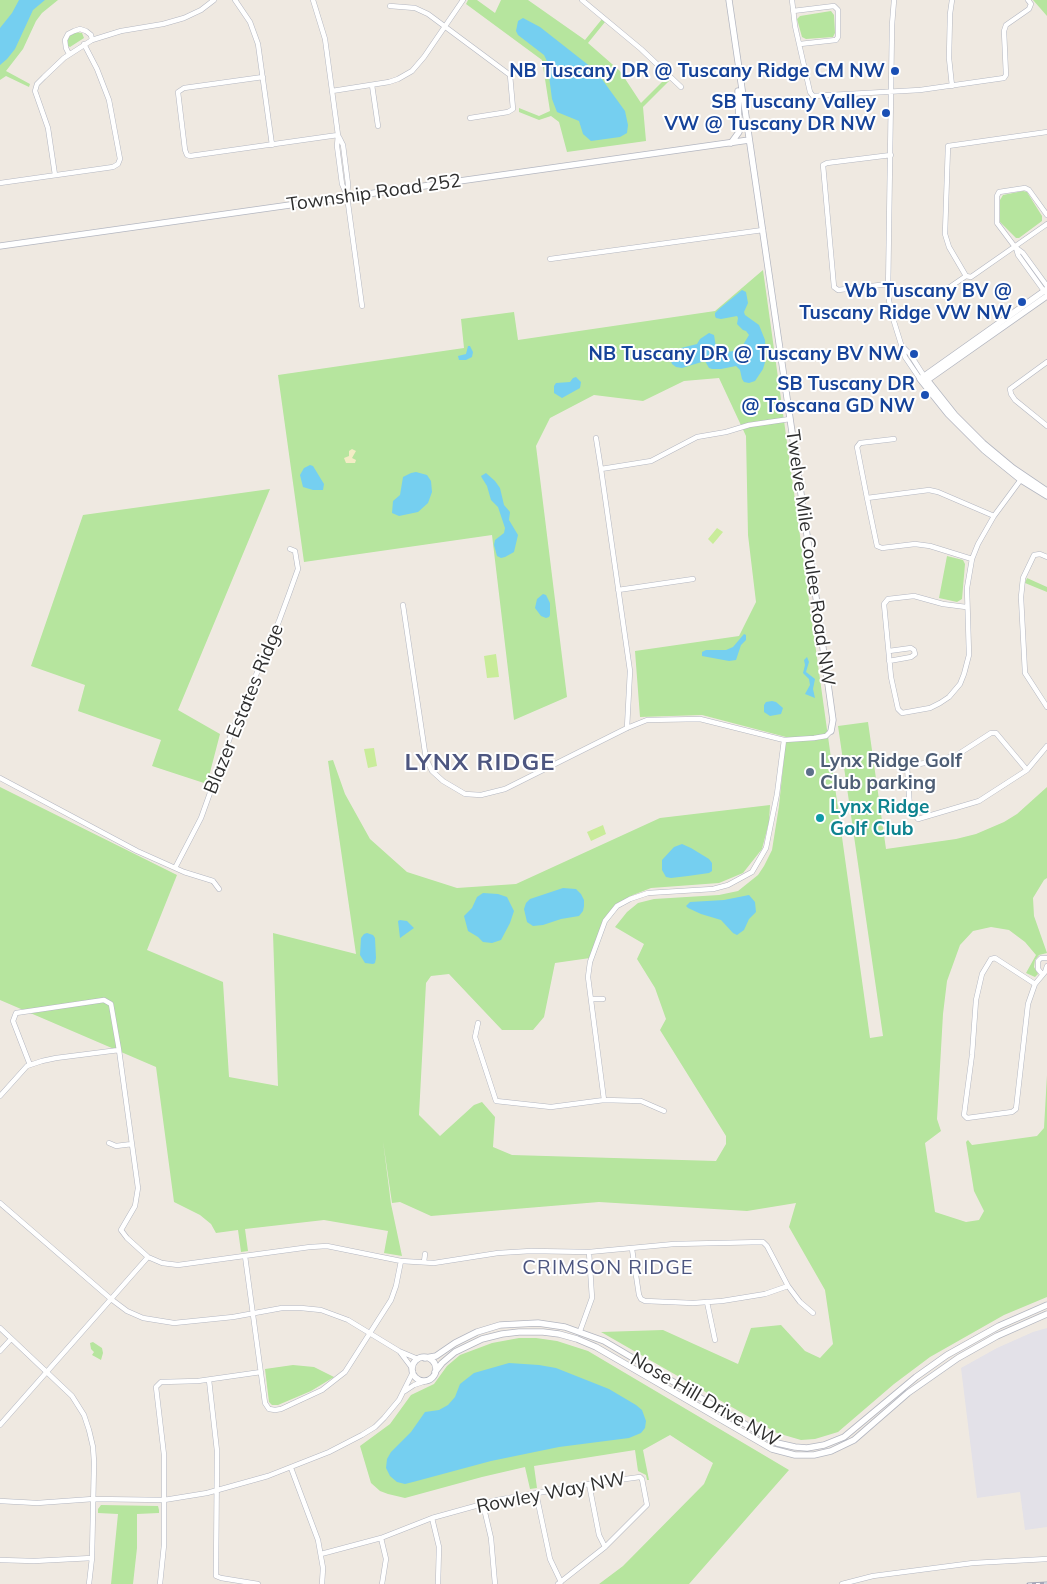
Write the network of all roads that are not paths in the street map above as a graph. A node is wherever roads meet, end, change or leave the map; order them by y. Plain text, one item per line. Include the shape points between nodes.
1 (214, 0) edge
2 (235, 0) edge
3 (313, 0) edge
4 (463, 0) edge
5 (582, 0) edge
6 (729, 0) edge
7 (792, 0) edge
8 (894, 0) edge
9 (952, 0) edge
10 (1028, 0) edge
11 (390, 6) dead end
12 (793, 11) junction
13 (445, 26) junction
14 (92, 40) junction
15 (84, 44) junction
16 (800, 44) junction
17 (69, 54) junction
18 (738, 66) junction
19 (263, 77) junction
20 (372, 85) junction
21 (952, 86) junction
22 (681, 87) dead end
23 (332, 91) junction
24 (891, 91) junction
25 (470, 118) dead end
26 (378, 126) dead end
27 (1047, 132) edge
28 (338, 135) junction
29 (749, 140) junction
30 (731, 143) junction
31 (272, 145) junction
32 (891, 155) junction
33 (55, 176) junction
34 (0, 183) edge
35 (347, 196) junction
36 (1047, 215) edge
37 (1047, 224) edge
38 (762, 230) junction
39 (0, 246) edge
40 (1015, 247) junction
41 (550, 259) dead end
42 (966, 276) junction
43 (888, 284) junction
44 (947, 289) dead end
45 (1046, 291) edge
46 (362, 306) dead end
47 (1047, 362) edge
48 (924, 379) junction
49 (790, 419) junction
50 (1047, 426) edge
51 (596, 438) dead end
52 (894, 439) dead end
53 (601, 469) junction
54 (1022, 478) junction
55 (1047, 491) edge
56 (1047, 496) edge
57 (867, 498) junction
58 (994, 516) junction
59 (290, 549) dead end
60 (1047, 557) edge
61 (972, 559) junction
62 (693, 579) dead end
63 (618, 590) junction
64 (403, 605) dead end
65 (966, 607) junction
66 (888, 650) junction
67 (889, 661) junction
68 (1047, 707) edge
69 (627, 728) junction
70 (831, 730) joint
71 (784, 740) junction
72 (1047, 746) edge
73 (1026, 770) junction
74 (0, 778) edge
75 (175, 868) junction
76 (219, 889) dead end
77 (1047, 958) edge
78 (1047, 966) edge
79 (1045, 972) edge
80 (1034, 984) junction
81 (592, 999) junction
82 (603, 999) dead end
83 (478, 1023) dead end
84 (119, 1050) junction
85 (30, 1065) junction
86 (0, 1096) edge
87 (604, 1100) junction
88 (664, 1111) dead end
89 (109, 1143) dead end
90 (132, 1144) junction
91 (0, 1202) edge
92 (632, 1248) junction
93 (589, 1252) junction
94 (425, 1254) dead end
95 (245, 1256) junction
96 (148, 1257) junction
97 (401, 1261) junction
98 (424, 1262) junction
99 (788, 1286) junction
100 (111, 1300) junction
101 (707, 1302) junction
102 (1047, 1305) edge
103 (253, 1313) junction
104 (813, 1313) dead end
105 (1047, 1314) edge
106 (0, 1328) edge
107 (580, 1331) junction
108 (371, 1333) junction
109 (11, 1339) junction
110 (577, 1339) junction
111 (715, 1340) dead end
112 (0, 1351) edge
113 (399, 1351) junction
114 (425, 1358) junction
115 (418, 1359) junction
116 (412, 1370) junction
117 (47, 1371) junction
118 (261, 1372) junction
119 (436, 1372) junction
120 (209, 1380) junction
121 (426, 1381) junction
122 (404, 1391) junction
123 (0, 1425) edge
124 (291, 1468) junction
125 (589, 1484) junction
126 (217, 1490) junction
127 (536, 1493) junction
128 (93, 1499) junction
129 (164, 1500) junction
130 (0, 1501) edge
131 (483, 1504) junction
132 (432, 1518) junction
133 (382, 1538) junction
134 (605, 1547) junction
135 (321, 1554) junction
136 (92, 1558) junction
137 (1047, 1559) edge
138 (0, 1560) edge
139 (559, 1583) edge
140 (89, 1584) edge
141 (160, 1584) edge
142 (258, 1584) edge
143 (322, 1584) edge
144 (382, 1584) edge
145 (438, 1584) edge
146 (495, 1584) edge
147 (842, 1584) edge

1 - 14 street via 184,18
2 - 19 street via 255,33
3 - 23 street via 325,39
4 - 13 street
5 - 22 street
6 - 18 street, Twelve Mile Coulee Road NW
7 - 12 street
8 - 24 street
9 - 21 street via 949,42
10 - 21 street via 1031,4 1029,9 1006,25 1004,31 1004,78
11 - 13 street via 421,10
12 - 16 street
12 - 16 street via 834,6 838,10 836,40
13 - 20 street via 412,71 398,79
13 - 25 street via 510,75 513,109
14 - 15 street
14 - 17 street via 86,31 74,30 65,40
15 - 17 street
15 - 33 street via 109,100 119,162 113,167
16 - 24 street via 813,96
17 - 33 street via 37,84 36,91 48,128
18 - 29 street, Twelve Mile Coulee Road NW
18 - 30 street via 739,132
19 - 31 street
19 - 31 street via 184,88 178,92 178,104 187,155
20 - 23 street
20 - 26 street
21 - 24 street
23 - 28 street
24 - 32 street
27 - 42 street via 948,146 945,234
28 - 31 street
28 - 35 street via 343,145
29 - 30 street, Township Road 252
29 - 38 street, Twelve Mile Coulee Road NW
30 - 35 street, Township Road 252
32 - 43 street
32 - 43 street via 823,165 834,287 838,290
33 - 34 street
35 - 39 street, Township Road 252
35 - 46 street
36 - 40 street via 1025,188 999,192 996,223
37 - 40 street
38 - 41 street
38 - 49 street, Twelve Mile Coulee Road NW
40 - 42 street via 971,277
40 - 45 street
42 - 44 street
43 - 48 street via 891,312 903,348
45 - 48 street
47 - 50 street via 1010,389 1015,400
48 - 54 street via 973,434
49 - 53 street via 697,437 651,461
49 - 70 street, Twelve Mile Coulee Road NW via 833,720
51 - 53 street
52 - 57 street via 860,443 857,447
53 - 63 street
54 - 55 street
54 - 56 street
54 - 58 street
57 - 58 street via 929,490
57 - 61 street via 877,546 930,546
58 - 61 street
59 - 75 street, Blazer Estates Ridge via 295,551 298,569 289,594 233,729 201,818
60 - 68 street via 1034,555 1023,578 1021,597 1025,673
61 - 65 street
62 - 63 street
63 - 69 street via 630,671
64 - 69 street via 426,759 432,771 452,788 465,794 494,793
65 - 66 street via 914,596 888,599 884,604
65 - 67 street via 967,665 960,684 944,700 930,708 902,713 898,709
66 - 67 street
66 - 67 street via 911,648 915,654
69 - 71 street via 647,720 700,719
70 - 71 street via 826,736
71 - 81 street via 766,848 752,872 713,889 648,893 617,906 605,921 590,962 588,977
72 - 73 street
73 - 73 street via 979,801 961,808 918,820 910,809 907,766 957,755 991,733 996,733
74 - 75 street
75 - 76 street via 213,881
77 - 79 street via 1038,961 1038,969
78 - 79 street
79 - 80 street
80 - 80 street via 1028,1004 1016,1109 967,1118 964,1114 976,1000 982,974 990,959 995,958
81 - 82 street
81 - 87 street
83 - 87 street via 475,1037 496,1101 551,1107
84 - 85 street via 56,1058
84 - 85 street via 111,1004 104,1000 16,1013 12,1021
84 - 90 street
85 - 86 street
87 - 88 street via 641,1102
89 - 90 street via 116,1146
90 - 96 street via 138,1197 121,1230
91 - 100 street
92 - 93 street
92 - 99 street via 763,1242
92 - 101 street via 642,1300
93 - 98 street via 498,1253
93 - 107 street via 592,1298
94 - 98 street
95 - 96 street via 178,1265
95 - 97 street via 327,1246
95 - 103 street
96 - 100 street
97 - 98 street
97 - 108 street via 391,1300
99 - 101 street via 760,1295
99 - 104 street
100 - 103 street via 142,1318 174,1323
100 - 117 street
101 - 111 street
102 - 107 street, Nose Hill Drive NW via 999,1326 947,1355 844,1437 807,1448 777,1443 604,1341
103 - 108 street via 282,1308 321,1310
103 - 118 street
105 - 110 street, Nose Hill Drive NW via 958,1358 908,1393 854,1440 814,1455 795,1455 772,1449
106 - 109 street
107 - 110 street
107 - 114 street, Nose Hill Drive NW via 538,1323 500,1326 477,1332 436,1356
108 - 113 street
108 - 118 street via 355,1360 336,1381 281,1409 269,1409 265,1403
109 - 112 street
109 - 117 street
110 - 119 street, Nose Hill Drive NW via 537,1332 492,1336 455,1352 440,1364
113 - 115 street
113 - 116 street
114 - 115 street
114 - 119 street via 432,1361
115 - 116 street
116 - 121 street via 417,1379
116 - 122 street
117 - 123 street
117 - 128 street via 72,1396 84,1414 93,1447
118 - 120 street
119 - 121 street
120 - 126 street via 217,1442
120 - 129 street via 161,1382 156,1387 163,1448
121 - 122 street
122 - 124 street via 393,1409 362,1435
124 - 126 street
124 - 135 street via 314,1524
125 - 127 street, Rowley Way NW
125 - 134 street via 599,1535
125 - 134 street, Rowley Way NW via 636,1477 642,1479 647,1505
126 - 129 street
126 - 142 street via 216,1576
127 - 131 street, Rowley Way NW
127 - 139 street via 548,1554
128 - 129 street
128 - 130 street
128 - 136 street
129 - 141 street
131 - 132 street, Rowley Way NW
131 - 146 street via 491,1538
132 - 133 street, Rowley Way NW
132 - 145 street via 439,1547
133 - 135 street, Rowley Way NW
133 - 144 street via 386,1559
134 - 139 street, Rowley Way NW
135 - 143 street
136 - 138 street
136 - 140 street
137 - 147 street via 873,1576

